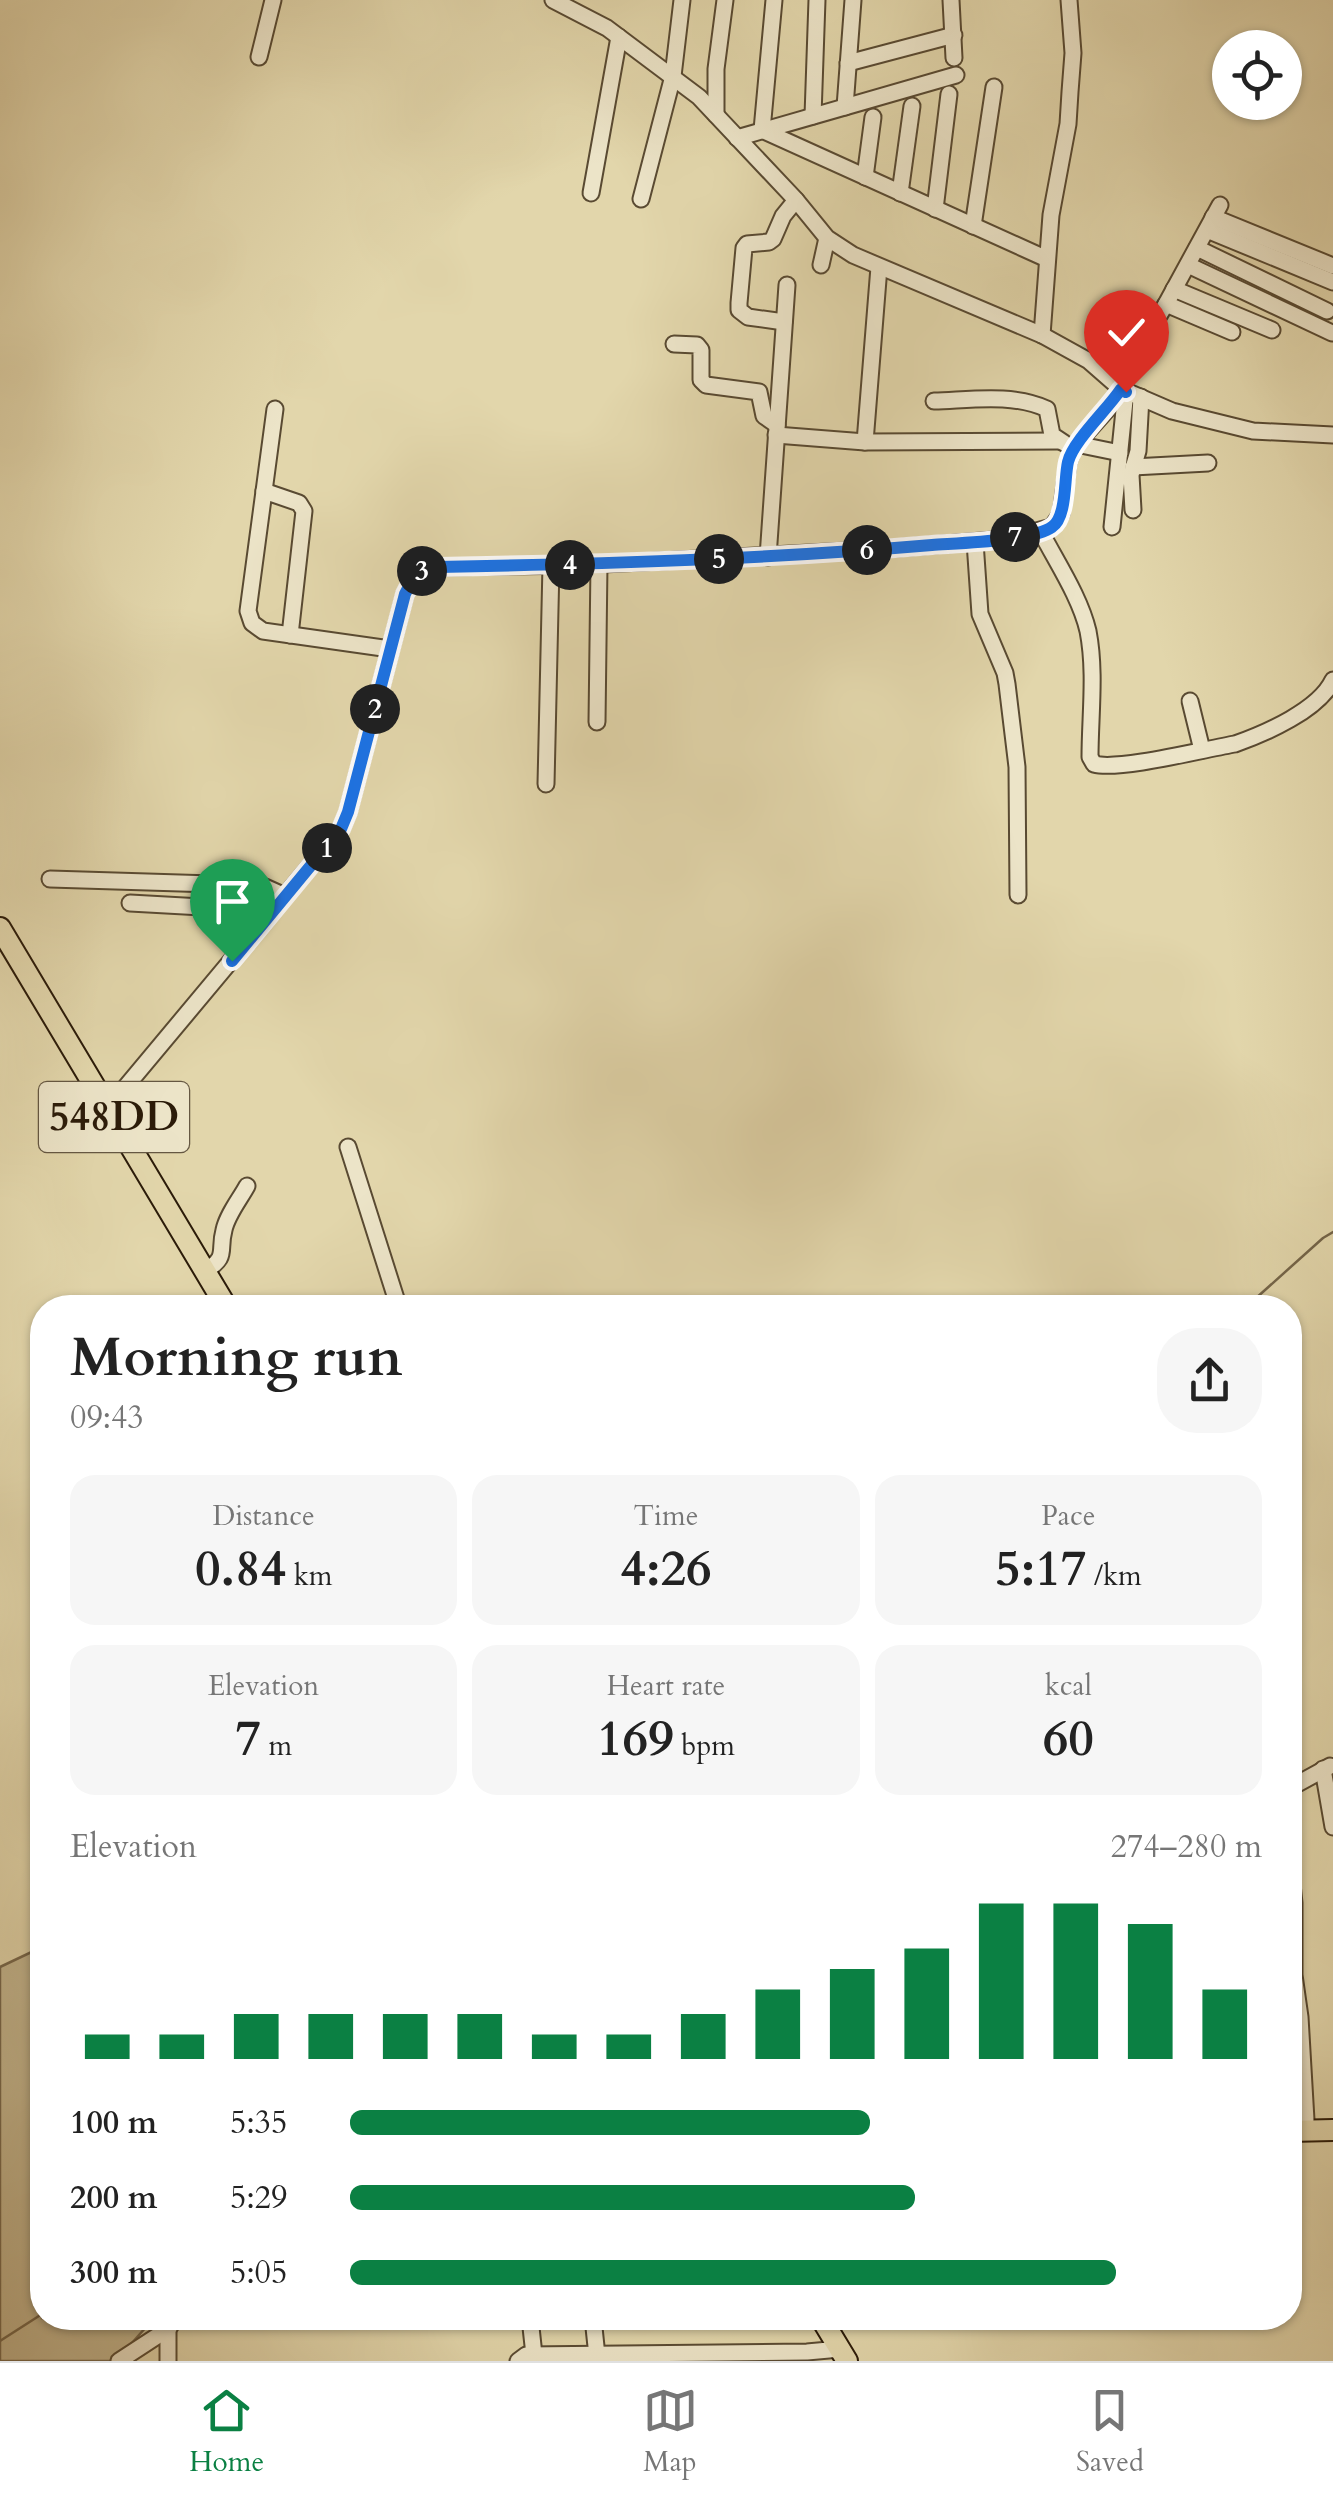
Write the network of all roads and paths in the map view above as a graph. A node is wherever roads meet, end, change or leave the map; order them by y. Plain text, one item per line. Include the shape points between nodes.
1 (272, 0) edge
2 (552, 0) edge
3 (682, 0) edge
4 (725, 0) edge
5 (774, 0) edge
6 (817, 0) edge
7 (853, 0) edge
8 (952, 0) edge
9 (1069, 0) edge
10 (954, 35) junction
11 (619, 37) junction
12 (259, 56) dead end
13 (954, 58) dead end
14 (848, 63) junction
15 (956, 75) dead end
16 (673, 76) junction
17 (994, 87) dead end
18 (950, 94) dead end
19 (912, 106) dead end
20 (845, 107) junction
21 (716, 115) junction
22 (813, 116) junction
23 (873, 117) dead end
24 (762, 130) junction
25 (737, 138) junction
26 (865, 177) junction
27 (900, 193) junction
28 (592, 194) dead end
29 (642, 200) dead end
30 (796, 200) junction
31 (935, 208) junction
32 (1213, 217) junction
33 (974, 226) junction
34 (827, 238) junction
35 (1197, 248) junction
36 (1046, 259) junction
37 (1188, 265) junction
38 (820, 266) dead end
39 (1333, 266) edge
40 (878, 267) junction
41 (1333, 282) edge
42 (787, 286) dead end
43 (1170, 296) junction
44 (1327, 311) dead end
45 (784, 322) junction
46 (1272, 330) dead end
47 (1232, 332) dead end
48 (1332, 333) edge
49 (1042, 335) junction
50 (674, 344) dead end
51 (1129, 393) junction
52 (934, 401) dead end
53 (275, 410) dead end
54 (777, 430) junction
55 (1333, 435) edge
56 (866, 442) junction
57 (1069, 445) junction
58 (1120, 453) junction
59 (1208, 463) dead end
60 (1133, 467) junction
61 (264, 491) junction
62 (1132, 510) dead end
63 (1112, 527) dead end
64 (1041, 532) junction
65 (975, 542) junction
66 (768, 556) junction
67 (598, 564) junction
68 (551, 565) junction
69 (290, 635) junction
70 (390, 649) junction
71 (1333, 680) edge
72 (1190, 701) dead end
73 (597, 722) dead end
74 (1202, 750) junction
75 (546, 784) dead end
76 (50, 879) dead end
77 (1018, 895) dead end
78 (285, 896) junction
79 (130, 903) dead end
80 (272, 911) junction
81 (0, 928) edge
82 (108, 1108) junction
83 (348, 1147) dead end
84 (247, 1186) dead end
85 (205, 1270) junction
86 (219, 1295) edge
87 (395, 1295) edge
88 (1328, 1767) edge
89 (1302, 1781) edge
90 (1333, 1827) edge
91 (1333, 2120) edge
92 (1302, 2123) edge
93 (1302, 2125) edge
94 (1333, 2130) edge
95 (162, 2330) edge
96 (171, 2330) edge
97 (529, 2330) edge
98 (594, 2330) edge
99 (828, 2330) edge
100 (843, 2355) edge
101 (597, 2356) junction
102 (732, 2357) edge
103 (526, 2358) edge
104 (119, 2361) edge
105 (168, 2361) edge

1 - 12 street
2 - 11 street
3 - 16 street
4 - 21 street
5 - 24 street
6 - 22 street
7 - 14 street
8 - 10 street
9 - 36 street via 1069,108
10 - 13 street
10 - 14 street
11 - 16 street
11 - 28 street
14 - 20 street
15 - 20 street
16 - 21 street
16 - 29 street
17 - 33 street
18 - 31 street
19 - 27 street
20 - 22 street
21 - 25 street
22 - 24 street
23 - 26 street
24 - 25 street
24 - 26 street
25 - 30 street
26 - 27 street
27 - 31 street
30 - 34 street
30 - 45 street via 773,239 744,248 739,310
31 - 33 street
32 - 35 street
32 - 39 street
32 - 41 street
33 - 36 street
34 - 38 street
34 - 40 street
35 - 37 street
35 - 44 street
36 - 49 street
37 - 43 street
37 - 48 street
40 - 49 street
40 - 56 street
42 - 45 street
43 - 46 street
43 - 47 street
43 - 51 street via 1142,344
45 - 54 street
49 - 51 street
50 - 54 street via 702,350 706,386 759,392 764,416
51 - 55 street via 1253,431
51 - 57 street
51 - 58 street
51 - 60 street via 1138,452
52 - 57 street via 1042,406 1052,434
53 - 61 street
54 - 56 street
54 - 66 street
56 - 57 street
57 - 58 street
57 - 64 street via 1061,514
58 - 63 street
59 - 60 street
60 - 62 street
61 - 69 street via 300,503 304,512
61 - 69 street via 248,611 263,631
64 - 65 street
64 - 74 street via 1087,630 1094,764
65 - 66 street
65 - 77 street via 980,614 1005,673 1009,701
66 - 67 street
67 - 68 street
67 - 73 street
68 - 70 street via 416,573
68 - 75 street
69 - 70 street
70 - 78 street via 341,829
71 - 74 street via 1320,699 1266,733
72 - 74 street
76 - 78 street via 245,884
78 - 80 street
79 - 80 street
80 - 82 street
81 - 82 highway, 548DD
82 - 85 highway, 548DD
83 - 87 street
84 - 85 street via 224,1229 222,1256
85 - 86 highway, 548DD
88 - 89 street
88 - 90 street
91 - 92 highway
93 - 94 highway
95 - 104 street
96 - 105 street
97 - 103 street
98 - 101 street
99 - 100 highway
100 - 102 street
101 - 102 street
101 - 103 street

